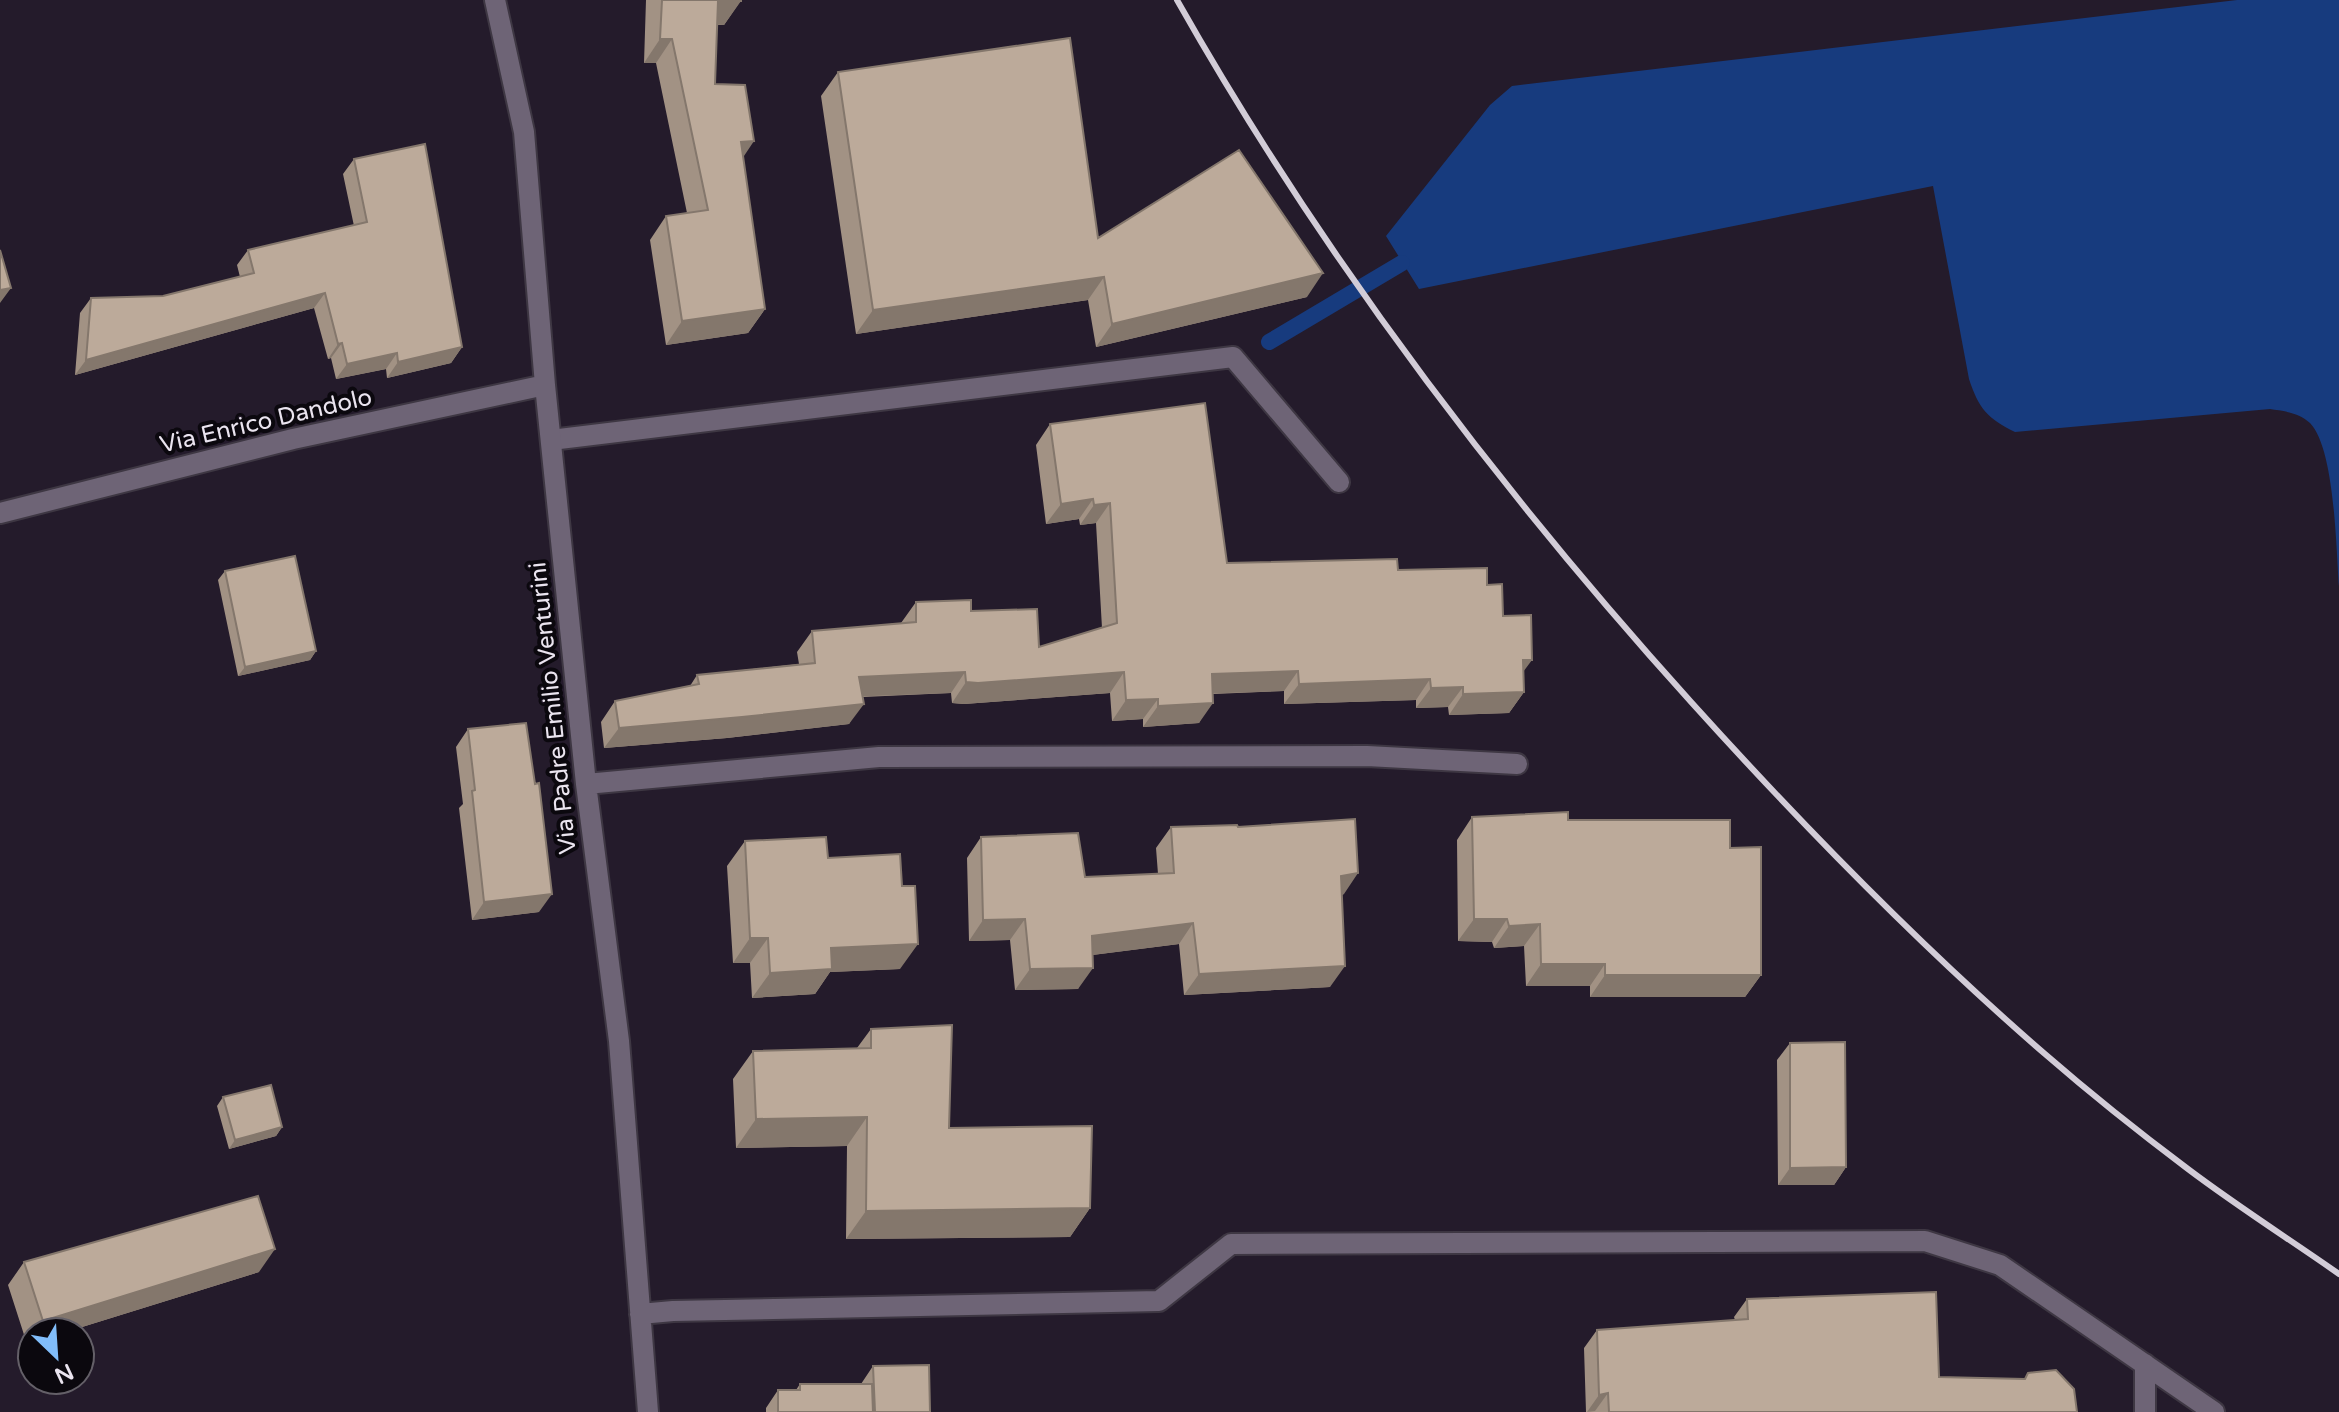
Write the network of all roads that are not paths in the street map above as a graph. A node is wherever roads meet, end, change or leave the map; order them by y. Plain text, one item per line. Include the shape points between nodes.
1 (495, 0) edge
2 (545, 385) junction
3 (551, 440) junction
4 (1339, 482) dead end
5 (0, 513) edge
6 (1517, 764) dead end
7 (586, 784) junction
8 (640, 1314) junction
9 (2145, 1364) junction
10 (648, 1412) edge
11 (2145, 1412) edge
12 (2214, 1412) edge

1 - 2 street, Via Padre Emilio Venturini via 524,132
2 - 3 street, Via Padre Emilio Venturini
2 - 5 street, Via Enrico Dandolo via 293,439
3 - 4 street via 1233,357
3 - 7 street, Via Padre Emilio Venturini
6 - 7 street via 1367,756 879,757
7 - 8 street, Via Padre Emilio Venturini via 619,1041
8 - 9 street via 1159,1301 1231,1244 1925,1241 2000,1265
8 - 10 street, Via Padre Emilio Venturini
9 - 11 street
9 - 12 street

